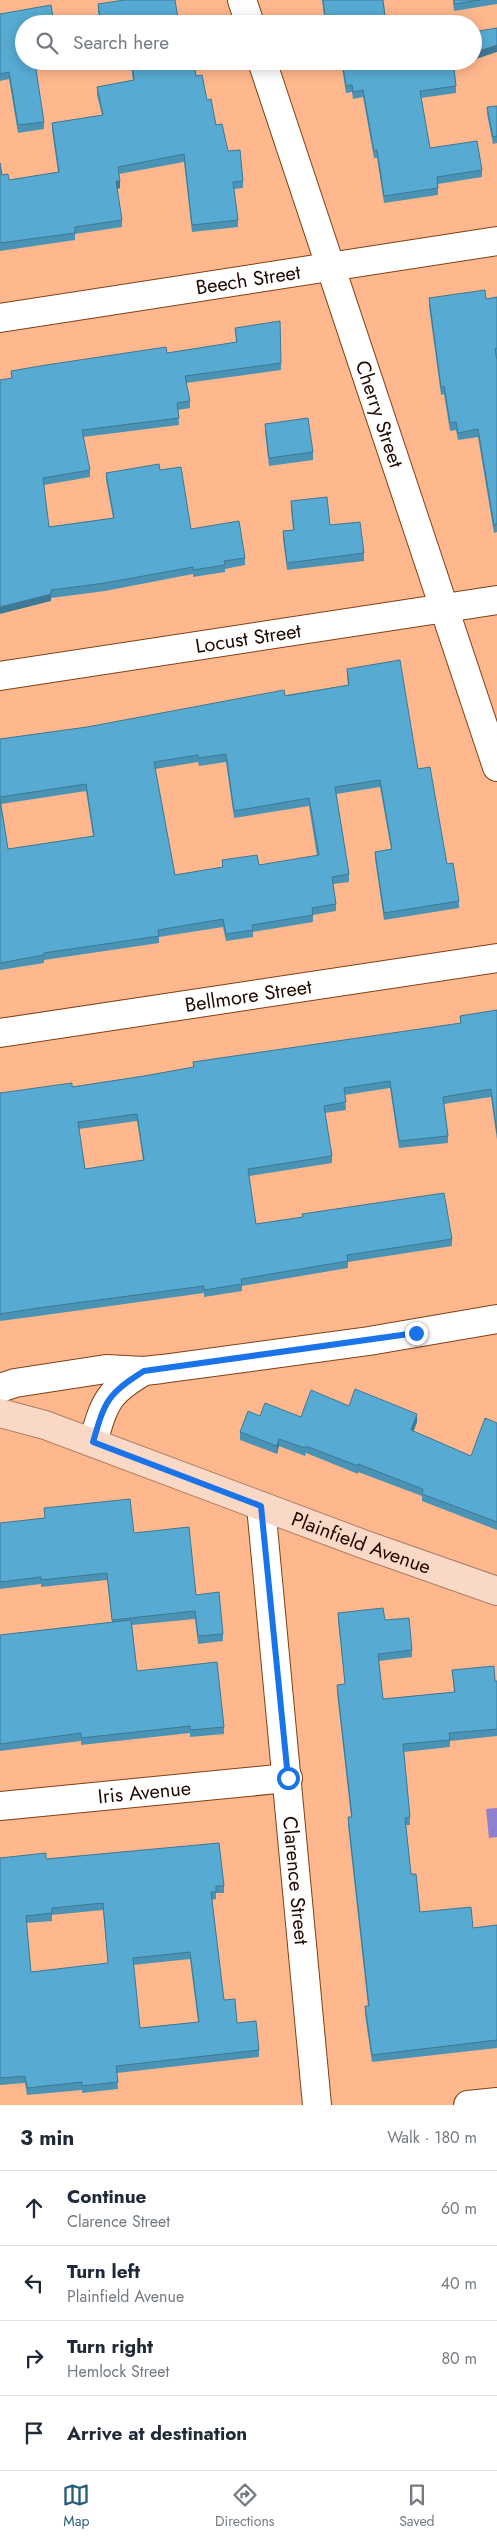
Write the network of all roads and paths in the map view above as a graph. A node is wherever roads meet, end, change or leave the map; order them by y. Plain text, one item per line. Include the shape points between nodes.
1 (242, 0) edge
2 (247, 15) edge
3 (265, 70) edge
4 (497, 241) edge
5 (330, 266) junction
6 (0, 318) edge
7 (497, 600) edge
8 (444, 608) junction
9 (0, 676) edge
10 (497, 767) edge
11 (497, 958) edge
12 (0, 1033) edge
13 (497, 1319) edge
14 (144, 1371) junction
15 (0, 1388) edge
16 (0, 1413) edge
17 (93, 1442) junction
18 (261, 1506) junction
19 (497, 1591) edge
20 (288, 1778) junction
21 (0, 1806) edge
22 (497, 2102) edge
23 (318, 2105) edge
24 (468, 2105) edge

1 - 2 street
3 - 5 street, Cherry Street
4 - 5 street, Beech Street
5 - 6 street, Beech Street
5 - 8 street, Cherry Street
7 - 8 street, Locust Street
8 - 9 street, Locust Street
8 - 10 street, Cherry Street
11 - 12 street, Bellmore Street
13 - 14 street via 369,1341
14 - 15 street via 106,1369
14 - 17 street via 118,1387 106,1400
16 - 17 main road, Plainfield Avenue via 45,1424
17 - 18 main road, Plainfield Avenue
18 - 19 main road, Plainfield Avenue
18 - 20 street, Clarence Street
20 - 21 street, Iris Avenue
20 - 23 street, Clarence Street
22 - 24 street

